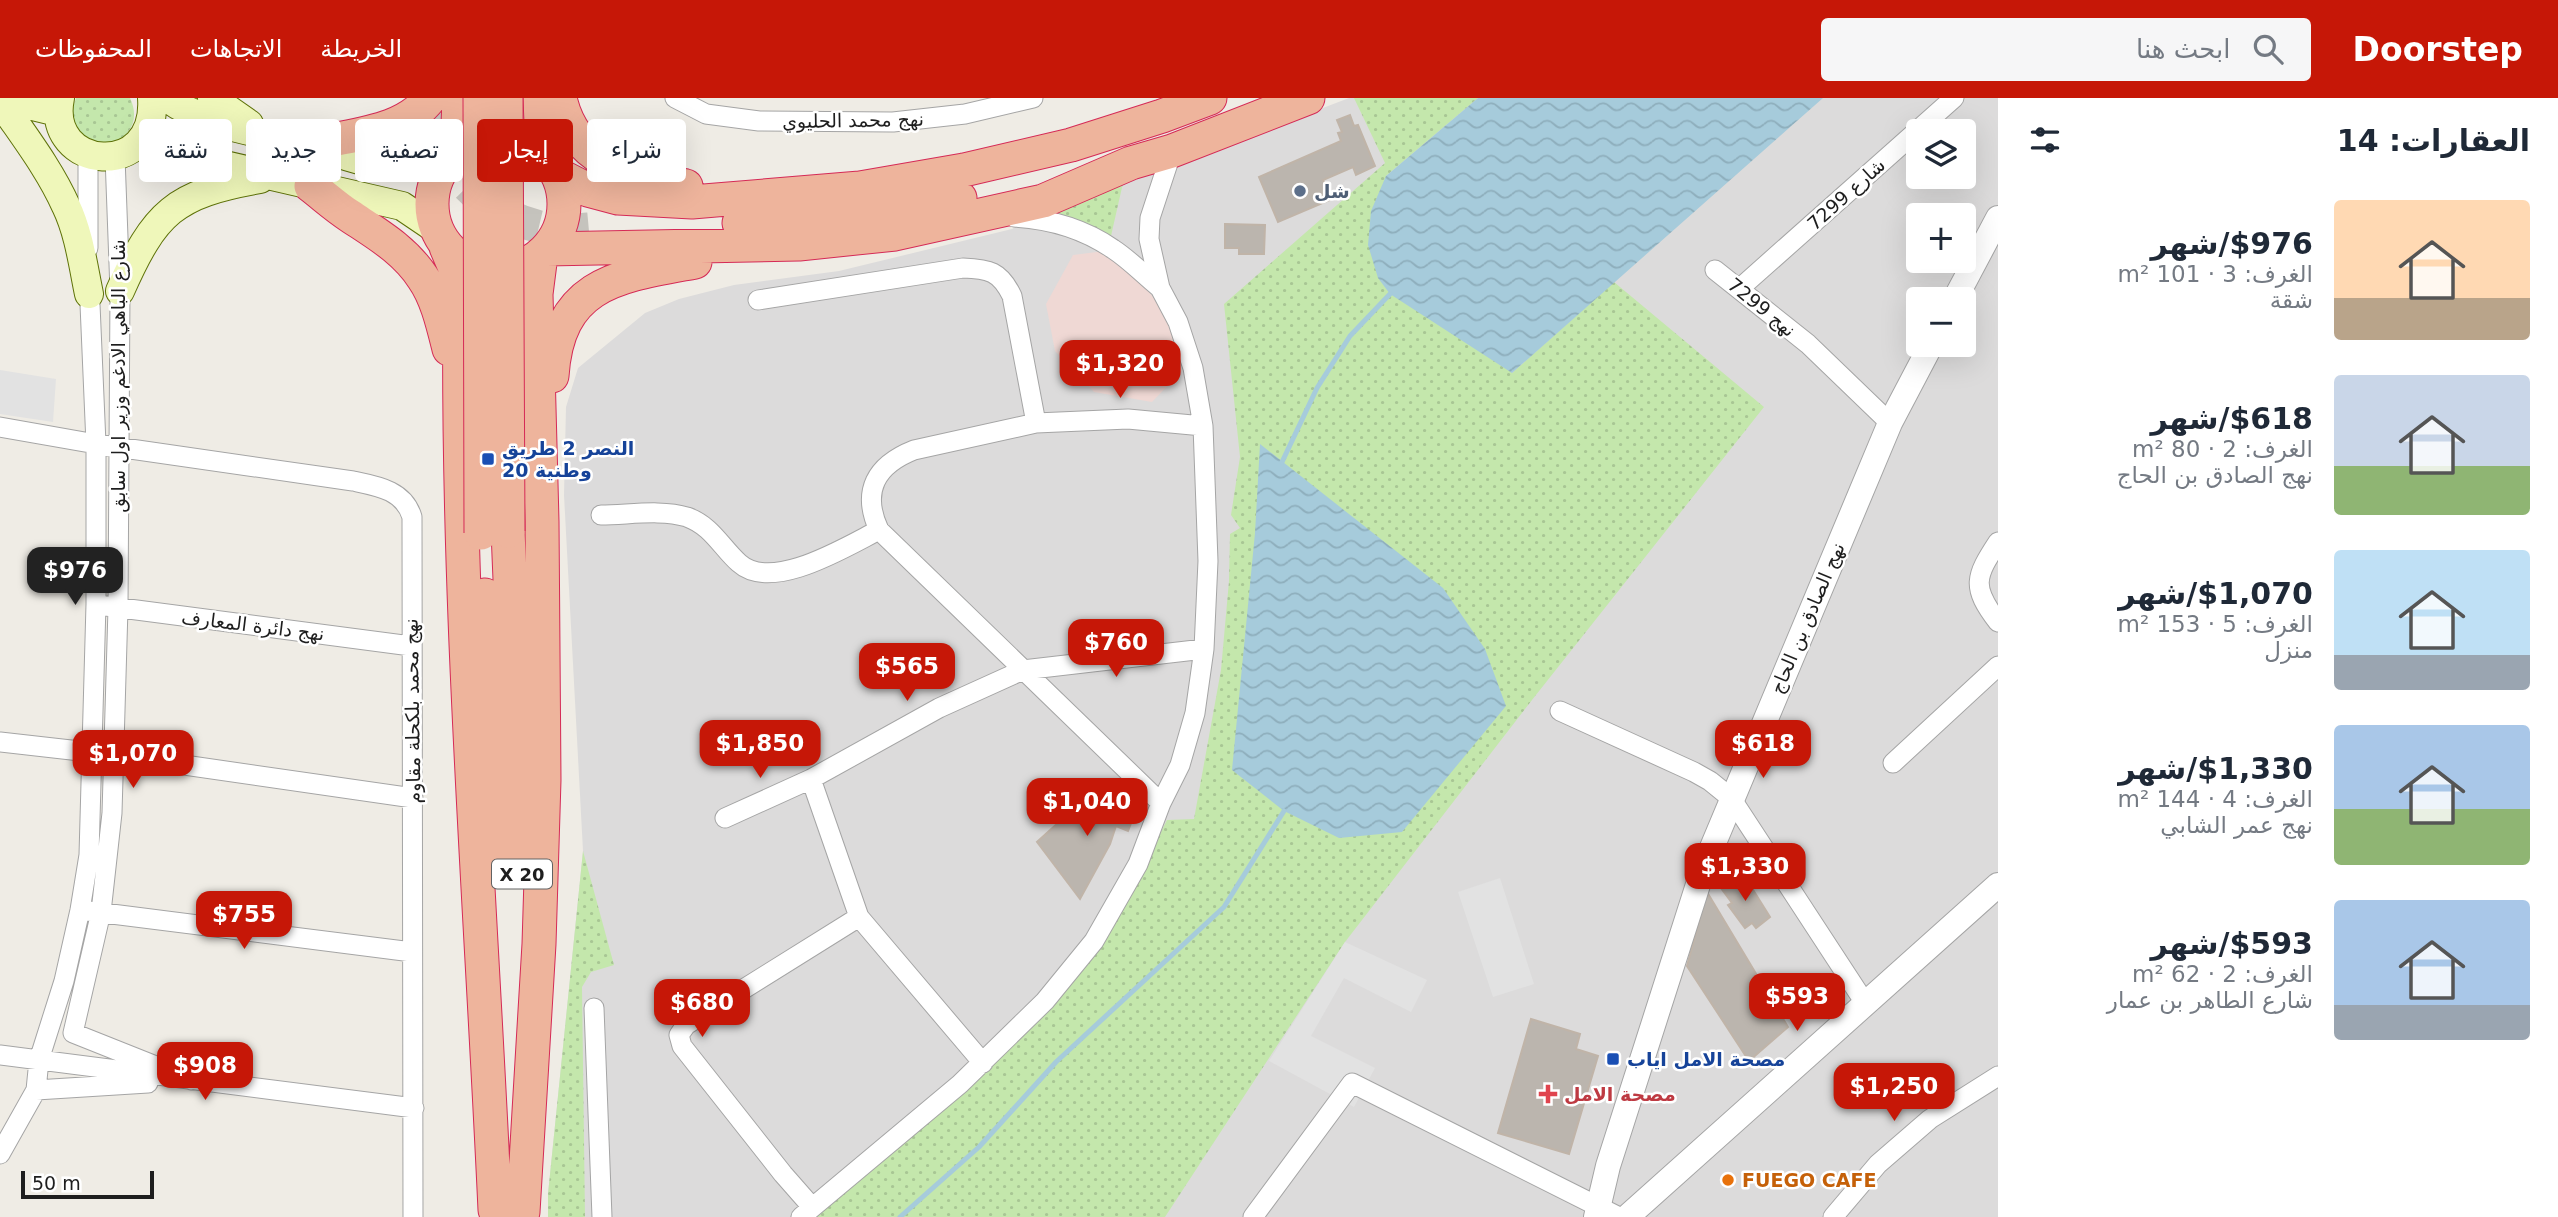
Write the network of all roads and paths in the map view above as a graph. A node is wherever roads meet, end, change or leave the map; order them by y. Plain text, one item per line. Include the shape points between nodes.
1 (152, 98) edge
2 (167, 98) edge
3 (212, 98) edge
4 (429, 98) edge
5 (458, 98) edge
6 (480, 98) edge
7 (506, 98) edge
8 (540, 98) edge
9 (560, 98) edge
10 (675, 98) edge
11 (1034, 98) edge
12 (1210, 98) edge
13 (1308, 98) edge
14 (1954, 98) edge
15 (0, 99) edge
16 (58, 105) edge
17 (455, 119) edge
18 (541, 119) edge
19 (246, 122) edge
20 (246, 130) edge
21 (341, 137) edge
22 (1172, 151) junction
23 (114, 152) junction
24 (1131, 163) junction
25 (246, 173) edge
26 (573, 181) edge
27 (246, 182) edge
28 (295, 182) edge
29 (436, 182) edge
30 (559, 182) edge
31 (312, 186) junction
32 (800, 193) junction
33 (1998, 218) edge
34 (943, 223) junction
35 (600, 228) tunnel mouth
36 (441, 238) junction
37 (799, 244) junction
38 (544, 252) junction
39 (1715, 270) dead end
40 (1961, 287) edge
41 (1160, 289) junction
42 (1738, 289) junction
43 (120, 291) junction
44 (89, 295) junction
45 (758, 300) dead end
46 (1925, 357) edge
47 (459, 404) junction
48 (1036, 423) junction
49 (1890, 423) junction
50 (1203, 426) junction
51 (0, 428) edge
52 (96, 444) junction
53 (118, 447) junction
54 (601, 515) dead end
55 (542, 521) junction
56 (879, 530) junction
57 (495, 532) junction
58 (1998, 542) edge
59 (96, 604) junction
60 (118, 608) junction
61 (1998, 622) edge
62 (411, 646) junction
63 (1204, 649) junction
64 (1998, 666) edge
65 (1023, 670) junction
66 (1560, 711) dead end
67 (0, 742) edge
68 (91, 752) junction
69 (114, 755) junction
70 (1893, 763) dead end
71 (811, 779) junction
72 (413, 798) junction
73 (1731, 799) junction
74 (1161, 803) junction
75 (725, 818) dead end
76 (1998, 885) edge
77 (80, 910) junction
78 (102, 912) junction
79 (859, 917) junction
80 (412, 952) junction
81 (1865, 1003) junction
82 (594, 1008) dead end
83 (0, 1055) edge
84 (39, 1060) junction
85 (983, 1063) junction
86 (1998, 1076) edge
87 (191, 1080) junction
88 (36, 1090) junction
89 (415, 1108) junction
90 (0, 1154) edge
91 (807, 1212) edge
92 (509, 1214) edge
93 (1604, 1214) edge
94 (413, 1217) edge
95 (602, 1217) edge
96 (1253, 1217) edge
97 (1627, 1217) edge
98 (1833, 1217) edge

1 - 23 main road via 149,131
2 - 20 main road via 207,119
3 - 19 main road
4 - 21 highway via 398,123
5 - 17 highway
6 - 57 highway, X 20, bridge
7 - 57 highway, X 20, bridge
8 - 18 highway
9 - 32 highway via 577,136 611,165 695,188
10 - 11 street, نهج محمد الحليوي via 706,114 759,121 881,122 965,114
12 - 32 highway via 1058,149 860,188
13 - 22 highway
14 - 42 street, شارع 7299
15 - 16 main road
15 - 44 main road via 67,208
16 - 23 main road via 60,125 76,148
22 - 24 highway
22 - 41 street via 1150,218 1149,239
23 - 25 main road
23 - 43 street, شارع الباهي الادغم وزير اول سابق
23 - 44 street, شارع الباهي الادغم وزير اول سابق via 87,211
24 - 34 highway via 1043,201
24 - 35 highway via 941,202 846,216
26 - 32 highway via 618,198 692,202
27 - 43 main road via 197,194 173,209 150,231
28 - 31 main road
29 - 36 highway via 431,208
30 - 38 highway via 564,213
31 - 36 main road via 402,206
31 - 47 highway via 396,248 425,279 439,311
33 - 40 street
34 - 37 highway via 895,234
34 - 41 street via 1041,219 1114,249
36 - 38 highway via 462,261 481,269 503,271 523,266
36 - 47 highway via 460,289
37 - 38 highway
37 - 55 highway via 620,277 582,298 568,314 552,366
38 - 55 highway via 537,294
39 - 42 street, نهج 7299
41 - 50 street via 1178,322 1193,368
42 - 49 street, نهج 7299 via 1808,344
43 - 53 street, شارع الباهي الادغم وزير اول سابق
44 - 52 street, شارع الباهي الادغم وزير اول سابق
45 - 48 street via 963,268 994,273 1012,296
46 - 49 street, نهج الصادق بن الحاج
47 - 92 highway via 471,781
48 - 50 street via 1128,419
48 - 56 street via 897,457 873,485 870,499
49 - 73 street, نهج الصادق بن الحاج
50 - 63 street via 1208,561
51 - 52 street, نهج محمد بلكحلة مقاوم
52 - 53 street, نهج محمد بلكحلة مقاوم
52 - 59 street, شارع الباهي الادغم وزير اول سابق
53 - 60 street, شارع الباهي الادغم وزير اول سابق
53 - 62 street, نهج محمد بلكحلة مقاوم via 353,481 398,495 412,517
54 - 56 street via 686,517 708,527 740,565 766,574 813,564
55 - 92 highway via 544,793 539,944
56 - 65 street
57 - 92 highway, X 20 via 522,876
58 - 61 street via 1978,583 1983,603
59 - 60 street, نهج دائرة المعارف
59 - 68 street, شارع الباهي الادغم وزير اول سابق
60 - 62 street, نهج دائرة المعارف
60 - 69 street, شارع الباهي الادغم وزير اول سابق
62 - 72 street, نهج محمد بلكحلة مقاوم
63 - 65 street
63 - 74 street via 1195,713 1180,765
64 - 70 street
65 - 71 street via 939,708
65 - 74 street
66 - 73 street via 1694,772
67 - 68 street
68 - 69 street
68 - 77 street, شارع الباهي الادغم وزير اول سابق via 91,832
69 - 72 street
69 - 78 street, شارع الباهي الادغم وزير اول سابق
71 - 75 street
71 - 79 street
72 - 80 street, نهج محمد بلكحلة مقاوم
73 - 81 street
73 - 93 street, نهج الصادق بن الحاج via 1685,918
74 - 85 street via 1138,864 1094,941
76 - 81 street
77 - 78 street
77 - 84 street, شارع الباهي الادغم وزير اول سابق
78 - 80 street
78 - 87 street, شارع الباهي الادغم وزير اول سابق via 73,1033
79 - 85 street
79 - 91 street via 686,1025 679,1035 682,1046 783,1174
80 - 89 street, نهج محمد بلكحلة مقاوم
81 - 97 street
82 - 95 street
83 - 84 street
84 - 87 street
84 - 88 street, شارع الباهي الادغم وزير اول سابق
85 - 91 street
86 - 98 street via 1930,1119 1878,1164
87 - 88 street
87 - 89 street
88 - 90 street
89 - 94 street, نهج محمد بلكحلة مقاوم
93 - 96 street via 1352,1083

